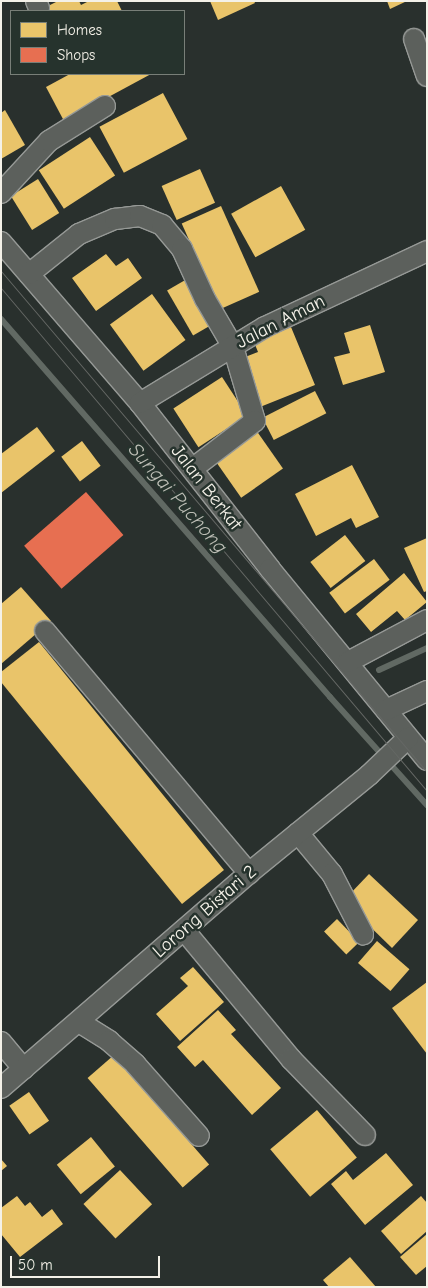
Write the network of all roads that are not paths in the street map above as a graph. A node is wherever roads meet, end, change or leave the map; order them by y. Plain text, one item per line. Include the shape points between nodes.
1 (414, 40) dead end
2 (427, 76) edge
3 (105, 106) dead end
4 (1, 193) edge
5 (1, 242) edge
6 (427, 251) edge
7 (28, 274) junction
8 (233, 347) junction
9 (140, 403) junction
10 (192, 469) junction
11 (427, 620) edge
12 (45, 631) dead end
13 (348, 662) junction
14 (427, 691) edge
15 (386, 710) junction
16 (402, 744) junction
17 (427, 760) edge
18 (298, 833) junction
19 (249, 873) junction
20 (184, 930) junction
21 (363, 934) dead end
22 (79, 1022) junction
23 (1, 1042) edge
24 (24, 1069) junction
25 (1, 1088) edge
26 (365, 1135) dead end
27 (199, 1136) dead end

1 - 2 street
3 - 4 street via 48,141
5 - 7 street, Jalan Berkat
6 - 8 street, Jalan Aman via 265,327
7 - 8 street via 78,234 115,219 140,216 162,225 182,249
7 - 9 street, Jalan Berkat
8 - 9 street, Jalan Aman
8 - 10 street via 255,421
9 - 10 street, Jalan Berkat
10 - 13 street, Jalan Berkat
11 - 13 street
12 - 19 street
13 - 15 street, Jalan Berkat
14 - 15 street
15 - 16 street, Jalan Berkat
16 - 17 street, Jalan Berkat
16 - 18 street, Lorong Bistari 2
18 - 19 street, Lorong Bistari 2
18 - 21 street via 332,874
19 - 20 street, Lorong Bistari 2
20 - 22 street, Lorong Bistari 2
20 - 26 street via 291,1059
22 - 24 street, Lorong Bistari 2
22 - 27 street via 109,1040 135,1064
23 - 24 street
24 - 25 street, Lorong Bistari 2

